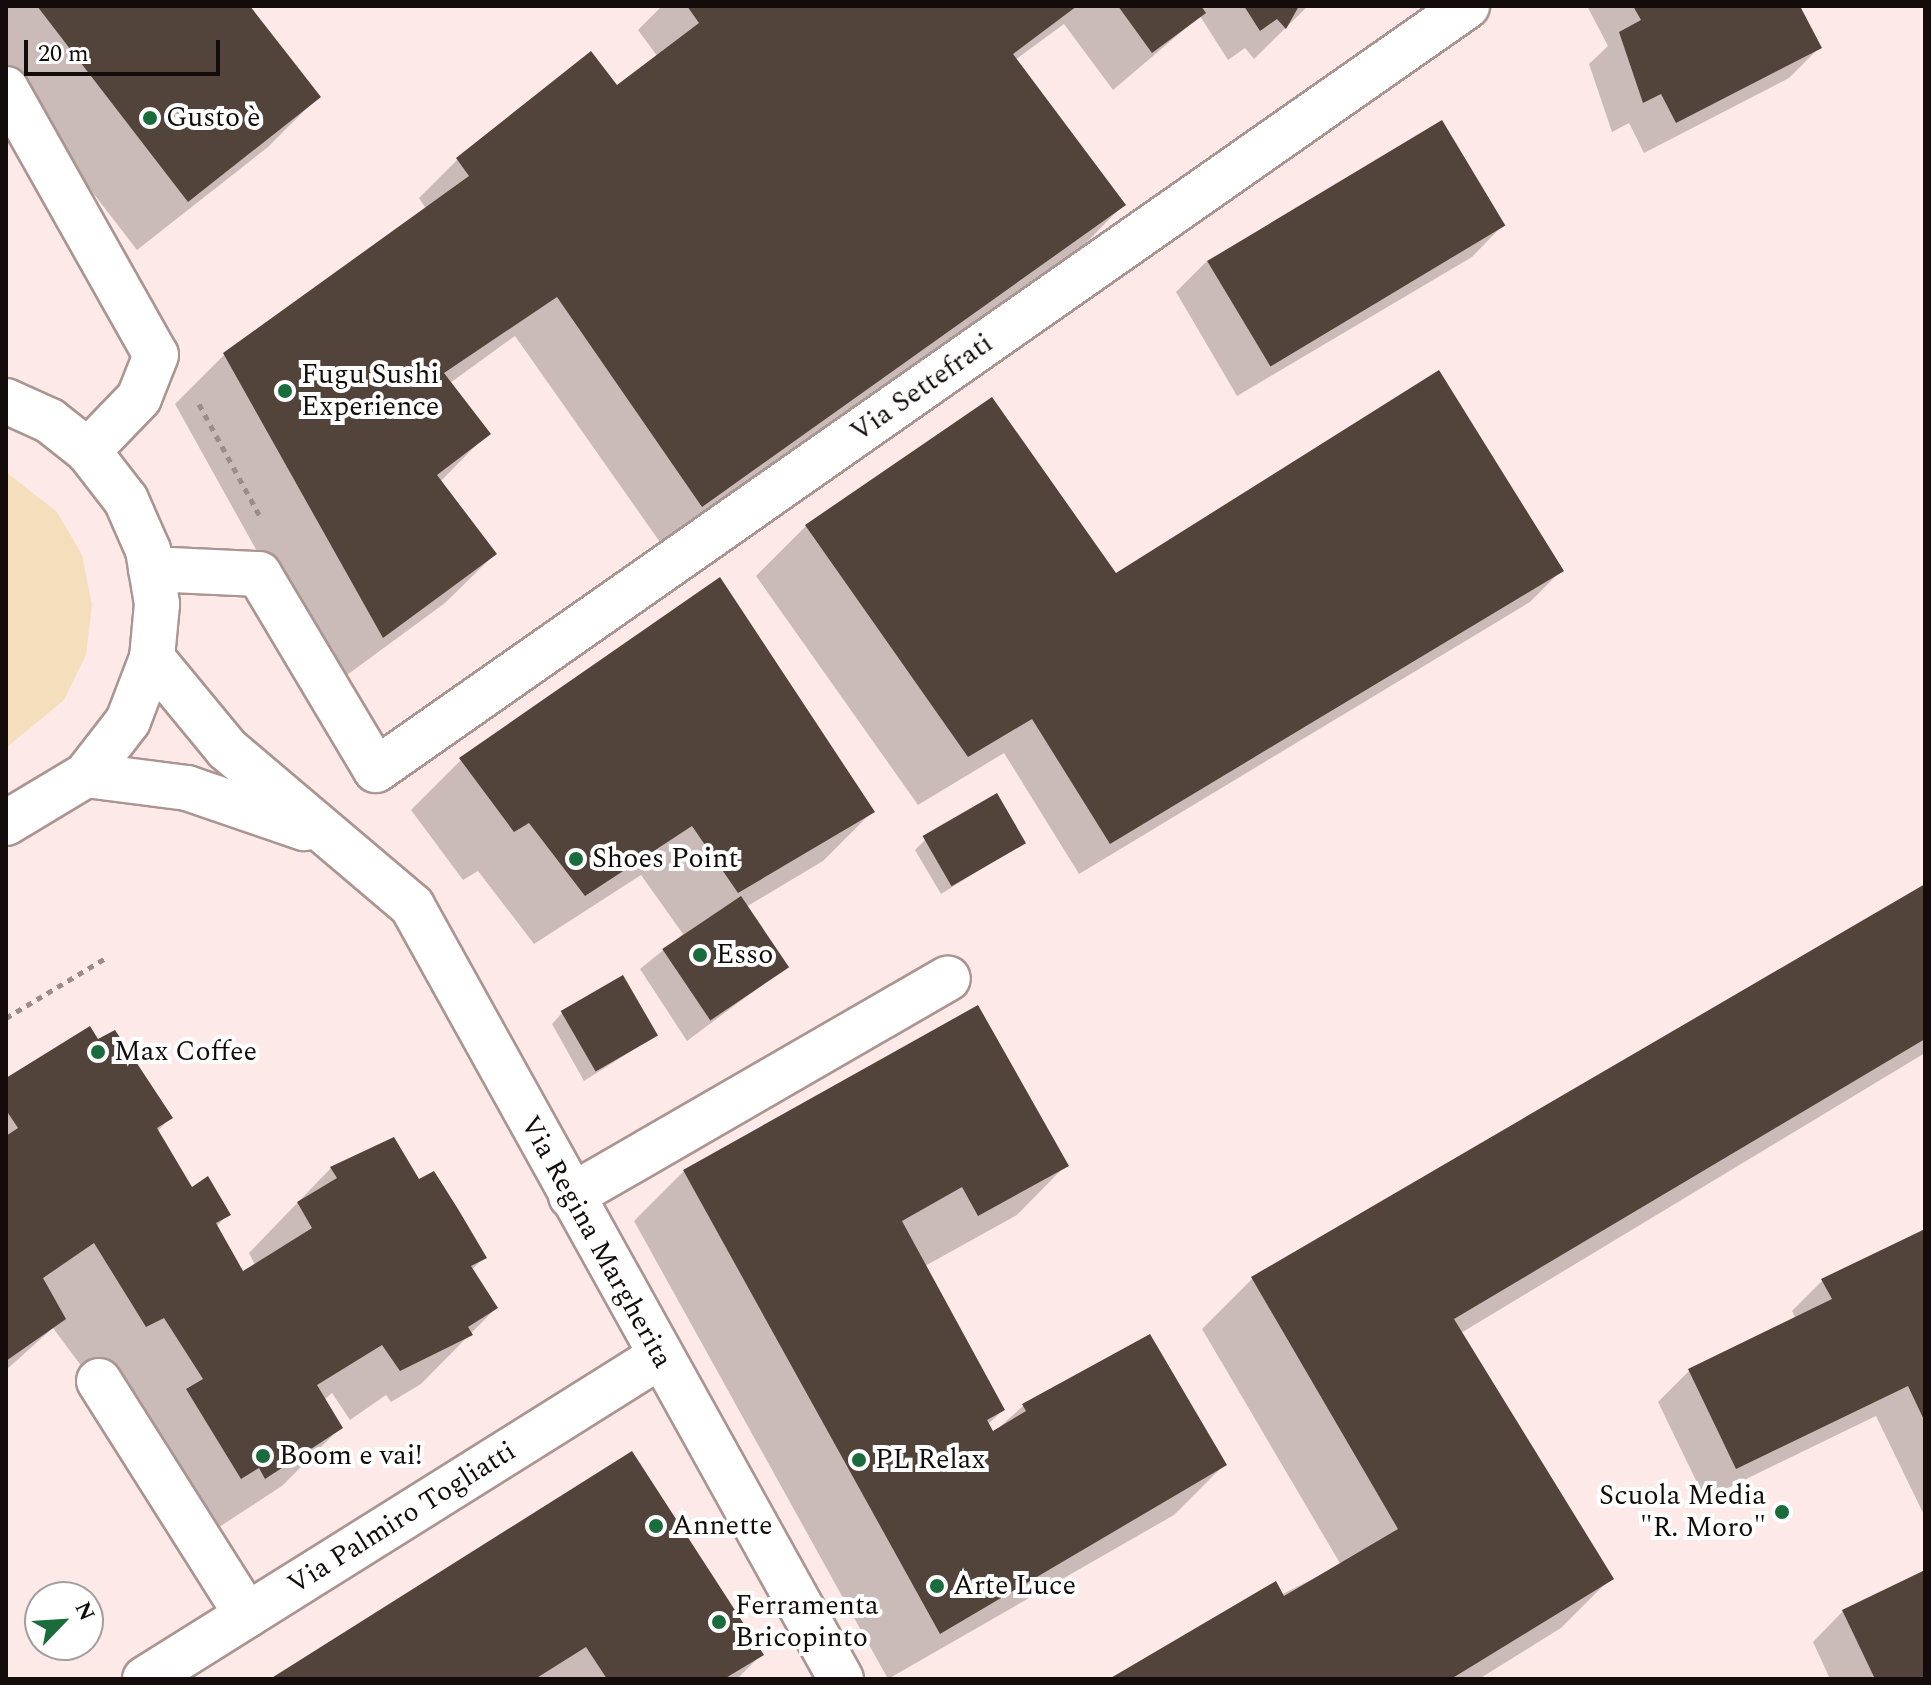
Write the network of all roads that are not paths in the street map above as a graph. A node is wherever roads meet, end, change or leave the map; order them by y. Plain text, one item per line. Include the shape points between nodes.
1 (1467, 6) edge
2 (6, 89) edge
3 (6, 401) edge
4 (88, 451) junction
5 (151, 569) junction
6 (152, 658) junction
7 (86, 775) junction
8 (6, 823) edge
9 (320, 833) junction
10 (948, 978) dead end
11 (571, 1196) junction
12 (659, 1357) junction
13 (99, 1381) dead end
14 (247, 1615) junction
15 (145, 1679) edge
16 (841, 1679) edge

1 - 5 street, Via Settefrati via 376,770 259,574
2 - 4 street via 156,355 139,398
3 - 4 street via 50,421
4 - 5 street via 126,500
5 - 6 street
6 - 7 street via 128,721
6 - 9 street, Via Regina Margherita via 227,749
7 - 8 street
7 - 9 street, Via Regina Margherita via 187,788
9 - 11 street, Via Regina Margherita via 412,906
10 - 11 street
11 - 12 street, Via Regina Margherita
12 - 14 street, Via Palmiro Togliatti
12 - 16 street, Via Regina Margherita
13 - 14 street
14 - 15 street, Via Palmiro Togliatti

